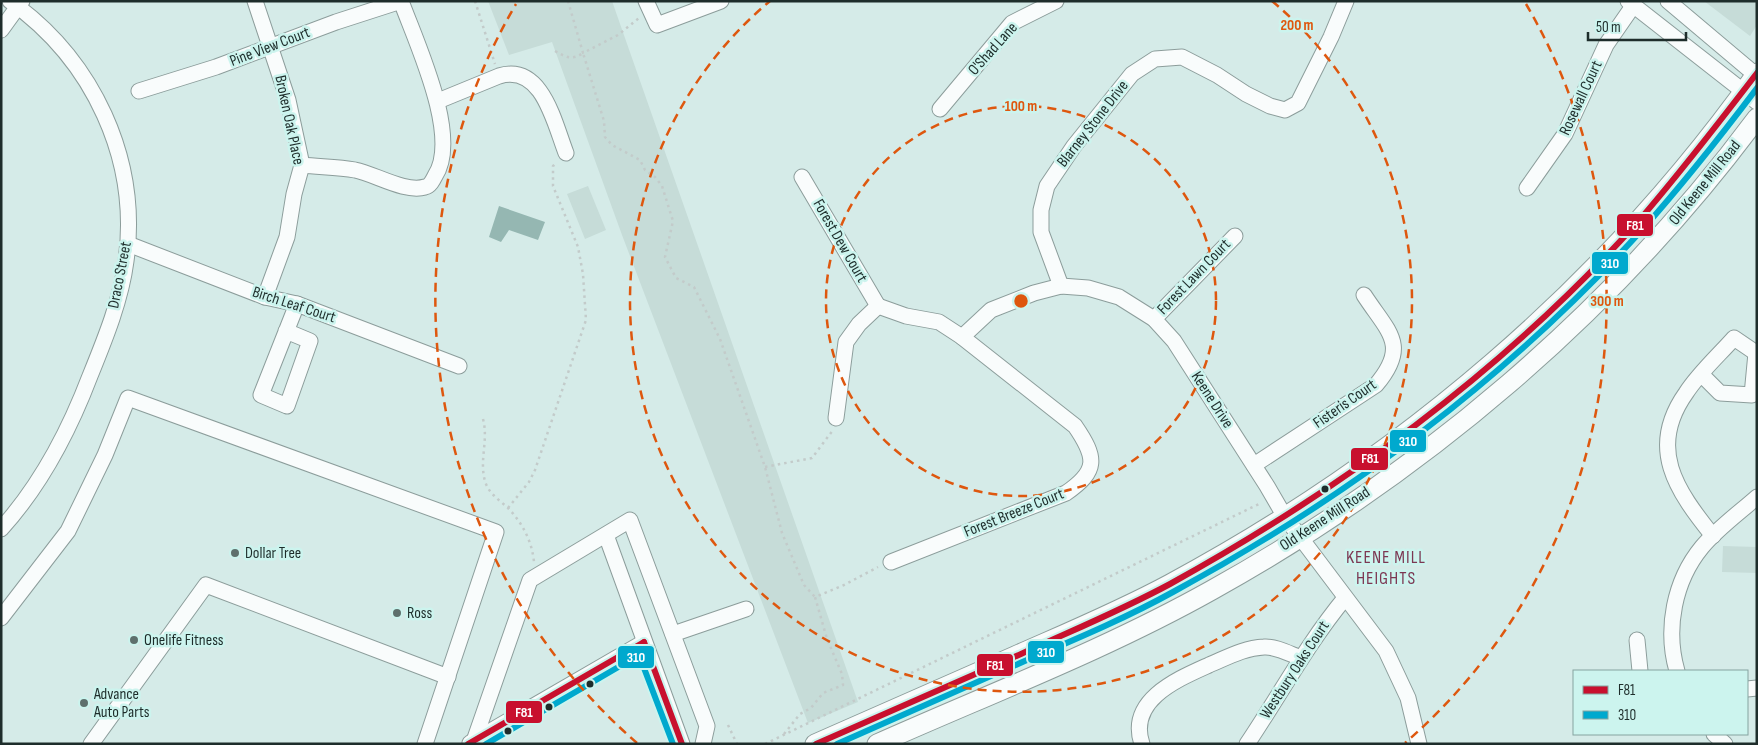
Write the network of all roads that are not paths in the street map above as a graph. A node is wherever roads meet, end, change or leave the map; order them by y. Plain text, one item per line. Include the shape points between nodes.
1 (256, 1) edge
2 (401, 1) edge
3 (721, 1) edge
4 (1056, 1) edge
5 (1346, 1) edge
6 (1668, 1) edge
7 (16, 3) edge
8 (1630, 3) edge
9 (648, 5) edge
10 (1, 30) edge
11 (272, 46) junction
12 (1756, 75) edge
13 (139, 91) dead end
14 (1750, 97) edge
15 (438, 101) junction
16 (940, 109) dead end
17 (1757, 118) edge
18 (566, 153) road end
19 (302, 165) junction
20 (802, 177) dead end
21 (1527, 188) dead end
22 (1235, 236) dead end
23 (128, 244) junction
24 (1061, 286) junction
25 (1364, 295) dead end
26 (265, 297) junction
27 (297, 304) junction
28 (878, 306) junction
29 (1154, 319) junction
30 (286, 331) junction
31 (962, 337) junction
32 (459, 366) dead end
33 (1702, 375) dead end
34 (836, 418) road end
35 (1254, 465) junction
36 (1757, 497) edge
37 (1285, 517) junction
38 (1, 530) edge
39 (606, 535) junction
40 (1713, 536) junction
41 (1299, 538) junction
42 (891, 562) road end
43 (1345, 598) junction
44 (746, 609) dead end
45 (1, 618) edge
46 (673, 634) junction
47 (1636, 640) dead end
48 (644, 642) junction
49 (1301, 658) junction
50 (1640, 670) edge
51 (1677, 670) edge
52 (448, 677) junction
53 (1715, 735) edge
54 (471, 743) edge
55 (704, 743) edge
56 (1137, 743) edge
57 (91, 744) edge
58 (424, 744) edge
59 (682, 744) edge
60 (815, 744) edge
61 (877, 744) edge
62 (1247, 744) edge
63 (1418, 744) edge
64 (1725, 744) edge

1 - 11 street, Broken Oak Place
2 - 11 street, Pine View Court
2 - 15 street
3 - 9 street via 657,25
4 - 16 street, O'Shad Lane via 1012,23
5 - 24 street, Blarney Stone Drive via 1298,103 1285,110 1246,94 1182,57 1155,59 1132,74 1074,146 1047,186 1040,210 1041,232
6 - 12 street
7 - 10 street
7 - 23 street, Draco Street via 71,58 107,119 122,171 128,209
8 - 14 street
8 - 21 street, Rosewall Court via 1606,44 1564,134
11 - 13 street, Pine View Court
11 - 19 street, Broken Oak Place
12 - 14 main road, Old Keene Mill Road
14 - 37 main road, Old Keene Mill Road via 1698,150 1591,271 1472,382 1366,464
15 - 18 street via 499,76 519,74 531,80 541,91
15 - 19 street via 444,143 442,162 425,187 410,187 356,171
17 - 41 main road, Old Keene Mill Road via 1667,230 1550,347 1422,453
19 - 26 street, Broken Oak Place via 287,237
20 - 28 street, Forest Dew Court
22 - 29 street, Forest Lawn Court
23 - 26 street, Birch Leaf Court
23 - 38 street, Draco Street via 118,299 80,402 42,475
24 - 29 street, Keene Drive via 1112,294
24 - 31 street, Keene Drive via 992,310
25 - 35 street, Fisteris Court via 1391,337 1395,352 1389,369 1376,385
26 - 27 street, Birch Leaf Court
27 - 30 street
27 - 32 street, Birch Leaf Court
28 - 31 street via 906,316 939,322
28 - 34 street via 846,342
29 - 35 street, Keene Drive via 1174,341
30 - 30 street via 260,396 287,406 310,341
31 - 42 street, Forest Breeze Court via 1075,426 1085,440 1090,470 1084,481 1066,493
33 - 40 street via 1674,410 1668,432 1667,457 1684,498
35 - 37 street, Keene Drive
36 - 40 street
37 - 41 street, Keene Drive
37 - 60 main road, Old Keene Mill Road via 1168,585 1106,616
39 - 46 street via 630,520
39 - 48 street
39 - 54 street via 530,580
40 - 51 street via 1693,559 1676,598 1672,639
41 - 43 street, Keene Drive
41 - 61 main road, Old Keene Mill Road via 1166,615
43 - 49 street, Westbury Oaks Court
43 - 63 street, Keene Drive via 1386,651 1402,682
44 - 46 street
45 - 52 street via 68,532 128,398 496,532
46 - 55 street via 707,726
47 - 50 street
48 - 54 street
48 - 59 street
49 - 56 street via 1267,646 1246,648 1176,680 1154,696 1141,715
49 - 62 street, Westbury Oaks Court
52 - 57 street via 206,585
52 - 58 street
53 - 64 street

